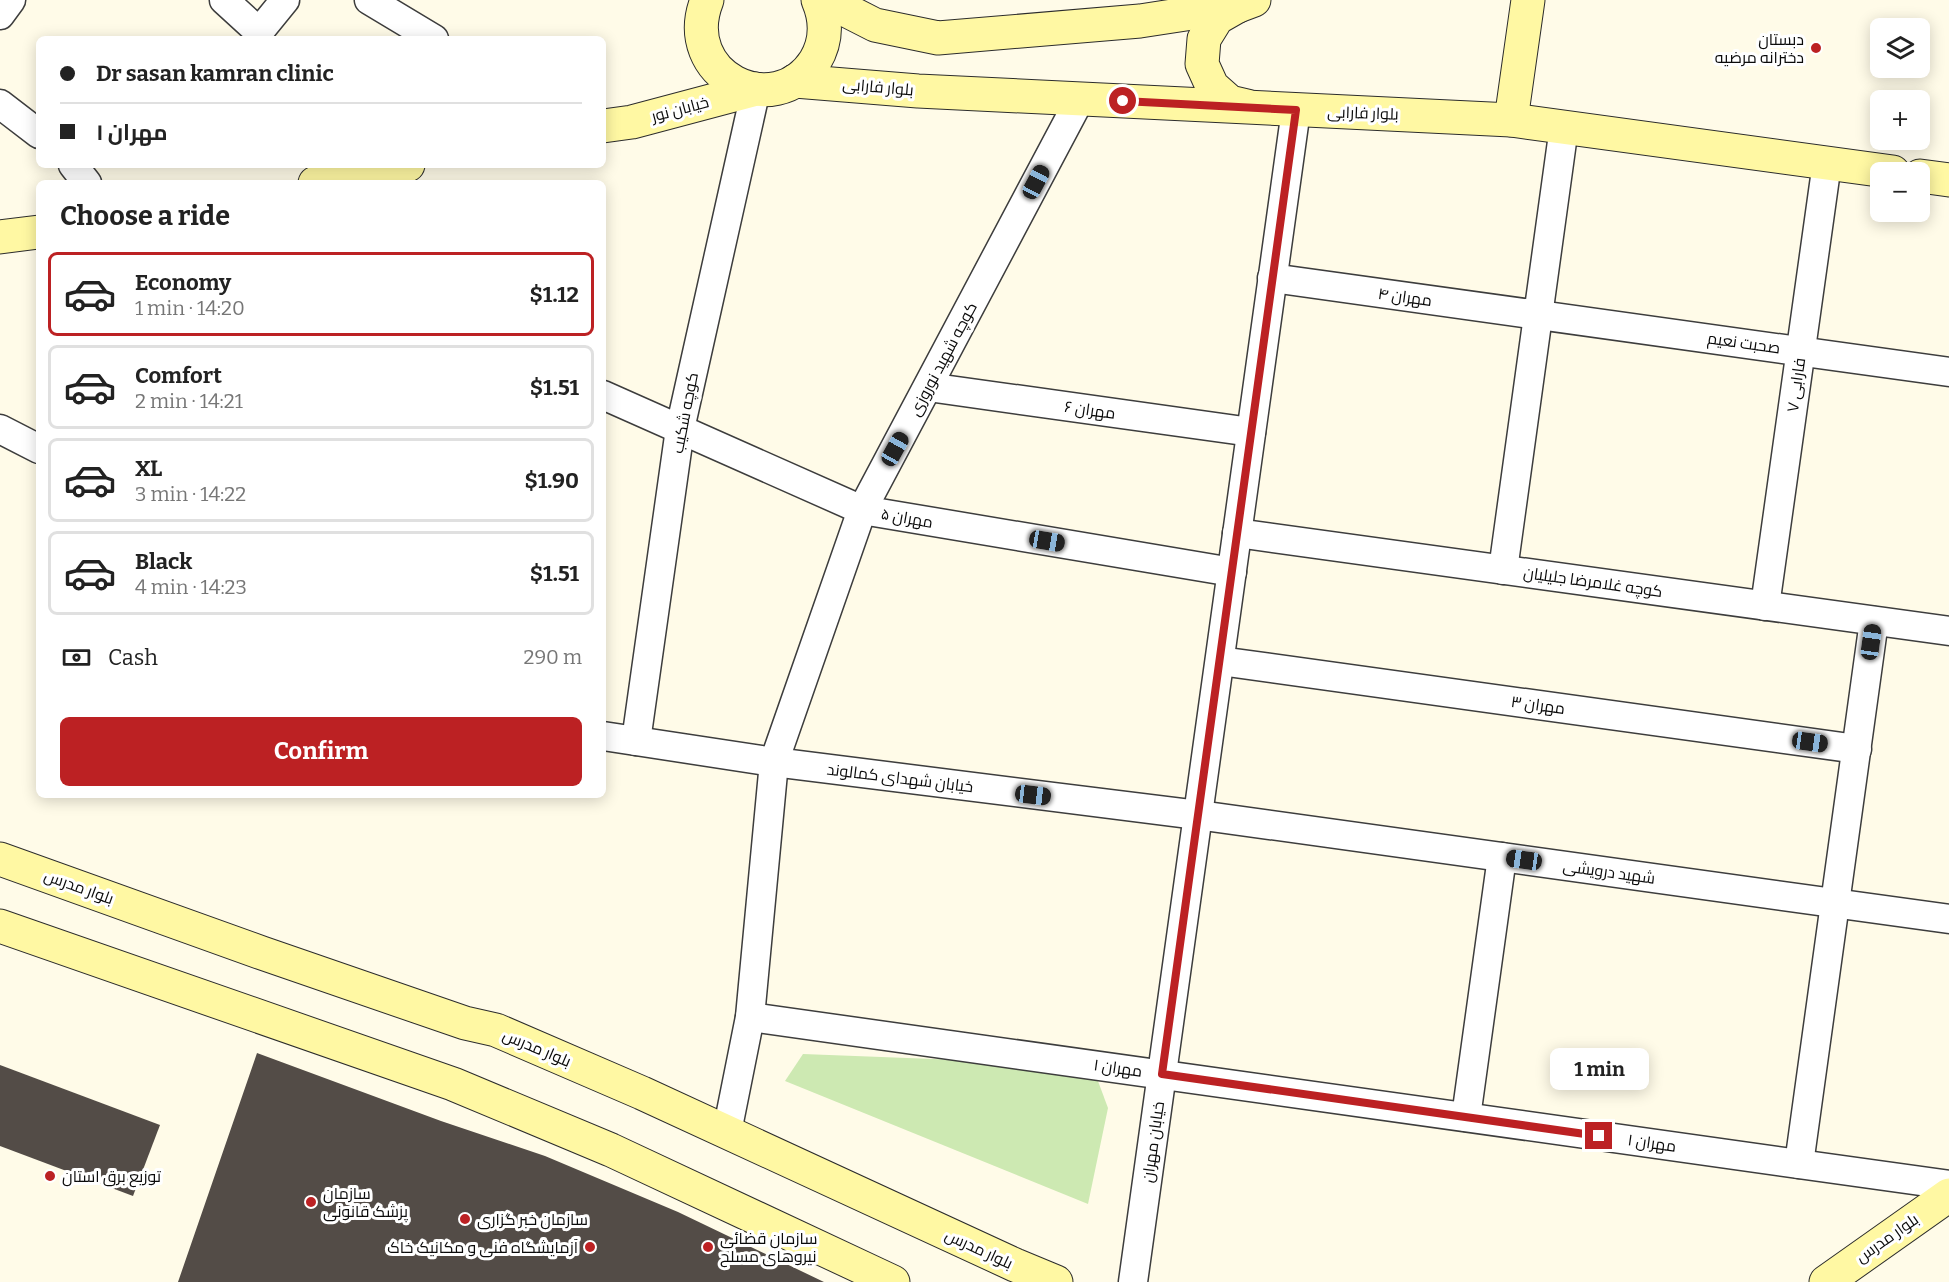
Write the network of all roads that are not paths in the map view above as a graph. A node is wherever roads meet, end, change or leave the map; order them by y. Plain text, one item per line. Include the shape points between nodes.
1 (11, 0) edge
2 (224, 0) edge
3 (285, 0) edge
4 (369, 0) edge
5 (707, 0) edge
6 (818, 0) edge
7 (826, 0) edge
8 (1528, 0) edge
9 (1246, 3) edge
10 (0, 15) edge
11 (429, 36) edge
12 (795, 81) junction
13 (756, 89) junction
14 (1080, 99) junction
15 (0, 104) edge
16 (1254, 108) junction
17 (1296, 110) junction
18 (1511, 120) junction
19 (606, 126) edge
20 (1564, 127) junction
21 (36, 132) edge
22 (1827, 163) junction
23 (75, 168) edge
24 (392, 168) edge
25 (1870, 169) edge
26 (1930, 177) edge
27 (85, 180) edge
28 (330, 180) edge
29 (1949, 180) edge
30 (36, 232) edge
31 (0, 237) edge
32 (1272, 278) junction
33 (1539, 315) junction
34 (1801, 351) junction
35 (1949, 372) edge
36 (928, 387) junction
37 (606, 396) edge
38 (0, 429) edge
39 (680, 429) junction
40 (1251, 432) junction
41 (36, 447) edge
42 (862, 510) junction
43 (1237, 533) junction
44 (1503, 570) junction
45 (1232, 572) junction
46 (1766, 606) junction
47 (1874, 621) junction
48 (1949, 632) edge
49 (1220, 661) junction
50 (606, 736) edge
51 (636, 741) junction
52 (1857, 749) junction
53 (774, 762) junction
54 (1198, 815) junction
55 (1502, 857) junction
56 (0, 859) edge
57 (1835, 903) junction
58 (1949, 919) edge
59 (0, 926) edge
60 (750, 1017) junction
61 (1162, 1074) junction
62 (1466, 1117) junction
63 (727, 1132) junction
64 (1799, 1164) junction
65 (1949, 1185) edge
66 (1949, 1195) edge
67 (893, 1282) edge
68 (1056, 1282) edge
69 (1133, 1282) edge
70 (1826, 1282) edge

1 - 10 street
2 - 3 street via 258,32
4 - 11 street
5 - 13 street via 701,35 706,55 719,72 736,84
6 - 12 street via 825,33 820,51 810,68
7 - 9 street via 875,25 938,38 1140,21
8 - 18 street
9 - 16 street via 1217,18 1204,39 1202,64 1212,86 1230,102
12 - 13 street, خیابان نور via 777,88
12 - 14 street, بلوار فارابی
13 - 19 street, خیابان نور
13 - 39 street, کوچه شکیب
14 - 16 street, بلوار فارابی
14 - 36 street, کوچه شهید نوروزی
15 - 21 street
16 - 17 street, بلوار فارابی
17 - 18 street, بلوار فارابی
17 - 32 street, خیابان مهران
18 - 20 street, بلوار فارابی
20 - 22 street, بلوار فارابی
20 - 33 street
22 - 25 street, بلوار فارابی
22 - 34 street, فارابی ۷
23 - 27 street
24 - 28 street
26 - 29 street
30 - 31 street
32 - 33 street, مهران ۴
32 - 40 street, خیابان مهران
33 - 34 street, صحبت نعیم
33 - 44 street
34 - 35 street, صحبت نعیم
34 - 46 street, فارابی ۷
36 - 40 street, مهران ۶
36 - 42 street, کوچه شهید نوروزی
37 - 39 street, مهران ۵
38 - 41 street
39 - 42 street, مهران ۵
39 - 51 street, کوچه شکیب
40 - 43 street, خیابان مهران
42 - 45 street, مهران ۵
42 - 53 street, کوچه شهید نوروزی
43 - 44 street, کوچه غلامرضا جلیلیان
43 - 45 street, خیابان مهران
44 - 46 street, کوچه غلامرضا جلیلیان
45 - 49 street, خیابان مهران
46 - 47 street, کوچه غلامرضا جلیلیان
47 - 48 street, کوچه غلامرضا جلیلیان
47 - 52 street
49 - 52 street, مهران ۳
49 - 54 street, خیابان مهران
50 - 51 street, خیابان شهدای کمالوند
51 - 53 street, خیابان شهدای کمالوند
52 - 57 street
53 - 54 street, خیابان شهدای کمالوند
53 - 60 street, کوچه شهید نوروزی
54 - 55 street, شهید درویشی
54 - 61 street, خیابان مهران
55 - 57 street, شهید درویشی
55 - 62 street
56 - 63 street, بلوار مدرس via 442,1016 496,1030
57 - 58 street, شهید درویشی
57 - 64 street
59 - 67 street via 453,1084 611,1150
60 - 61 street, مهران ۱
60 - 63 street, کوچه شهید نوروزی
61 - 62 street, مهران ۱
61 - 69 street, خیابان مهران
62 - 64 street, مهران ۱
63 - 68 street, بلوار مدرس
64 - 65 street, مهران ۱
66 - 70 street, بلوار مدرس

